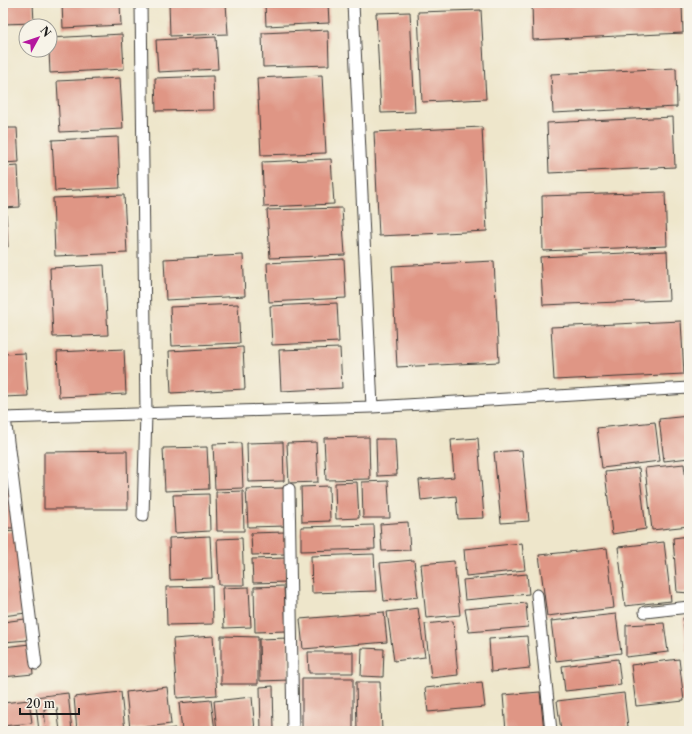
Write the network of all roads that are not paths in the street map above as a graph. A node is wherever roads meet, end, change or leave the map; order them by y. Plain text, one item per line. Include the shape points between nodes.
1 (141, 3) edge
2 (353, 3) edge
3 (689, 388) edge
4 (372, 407) junction
5 (146, 414) junction
6 (4, 418) edge
7 (289, 489) dead end
8 (143, 516) dead end
9 (537, 595) dead end
10 (689, 607) edge
11 (645, 612) dead end
12 (36, 664) dead end
13 (293, 731) edge
14 (551, 731) edge

1 - 5 lane
2 - 4 lane
3 - 4 lane
4 - 5 lane
5 - 6 lane
5 - 8 lane
6 - 12 lane
7 - 13 lane
9 - 14 lane
10 - 11 lane

